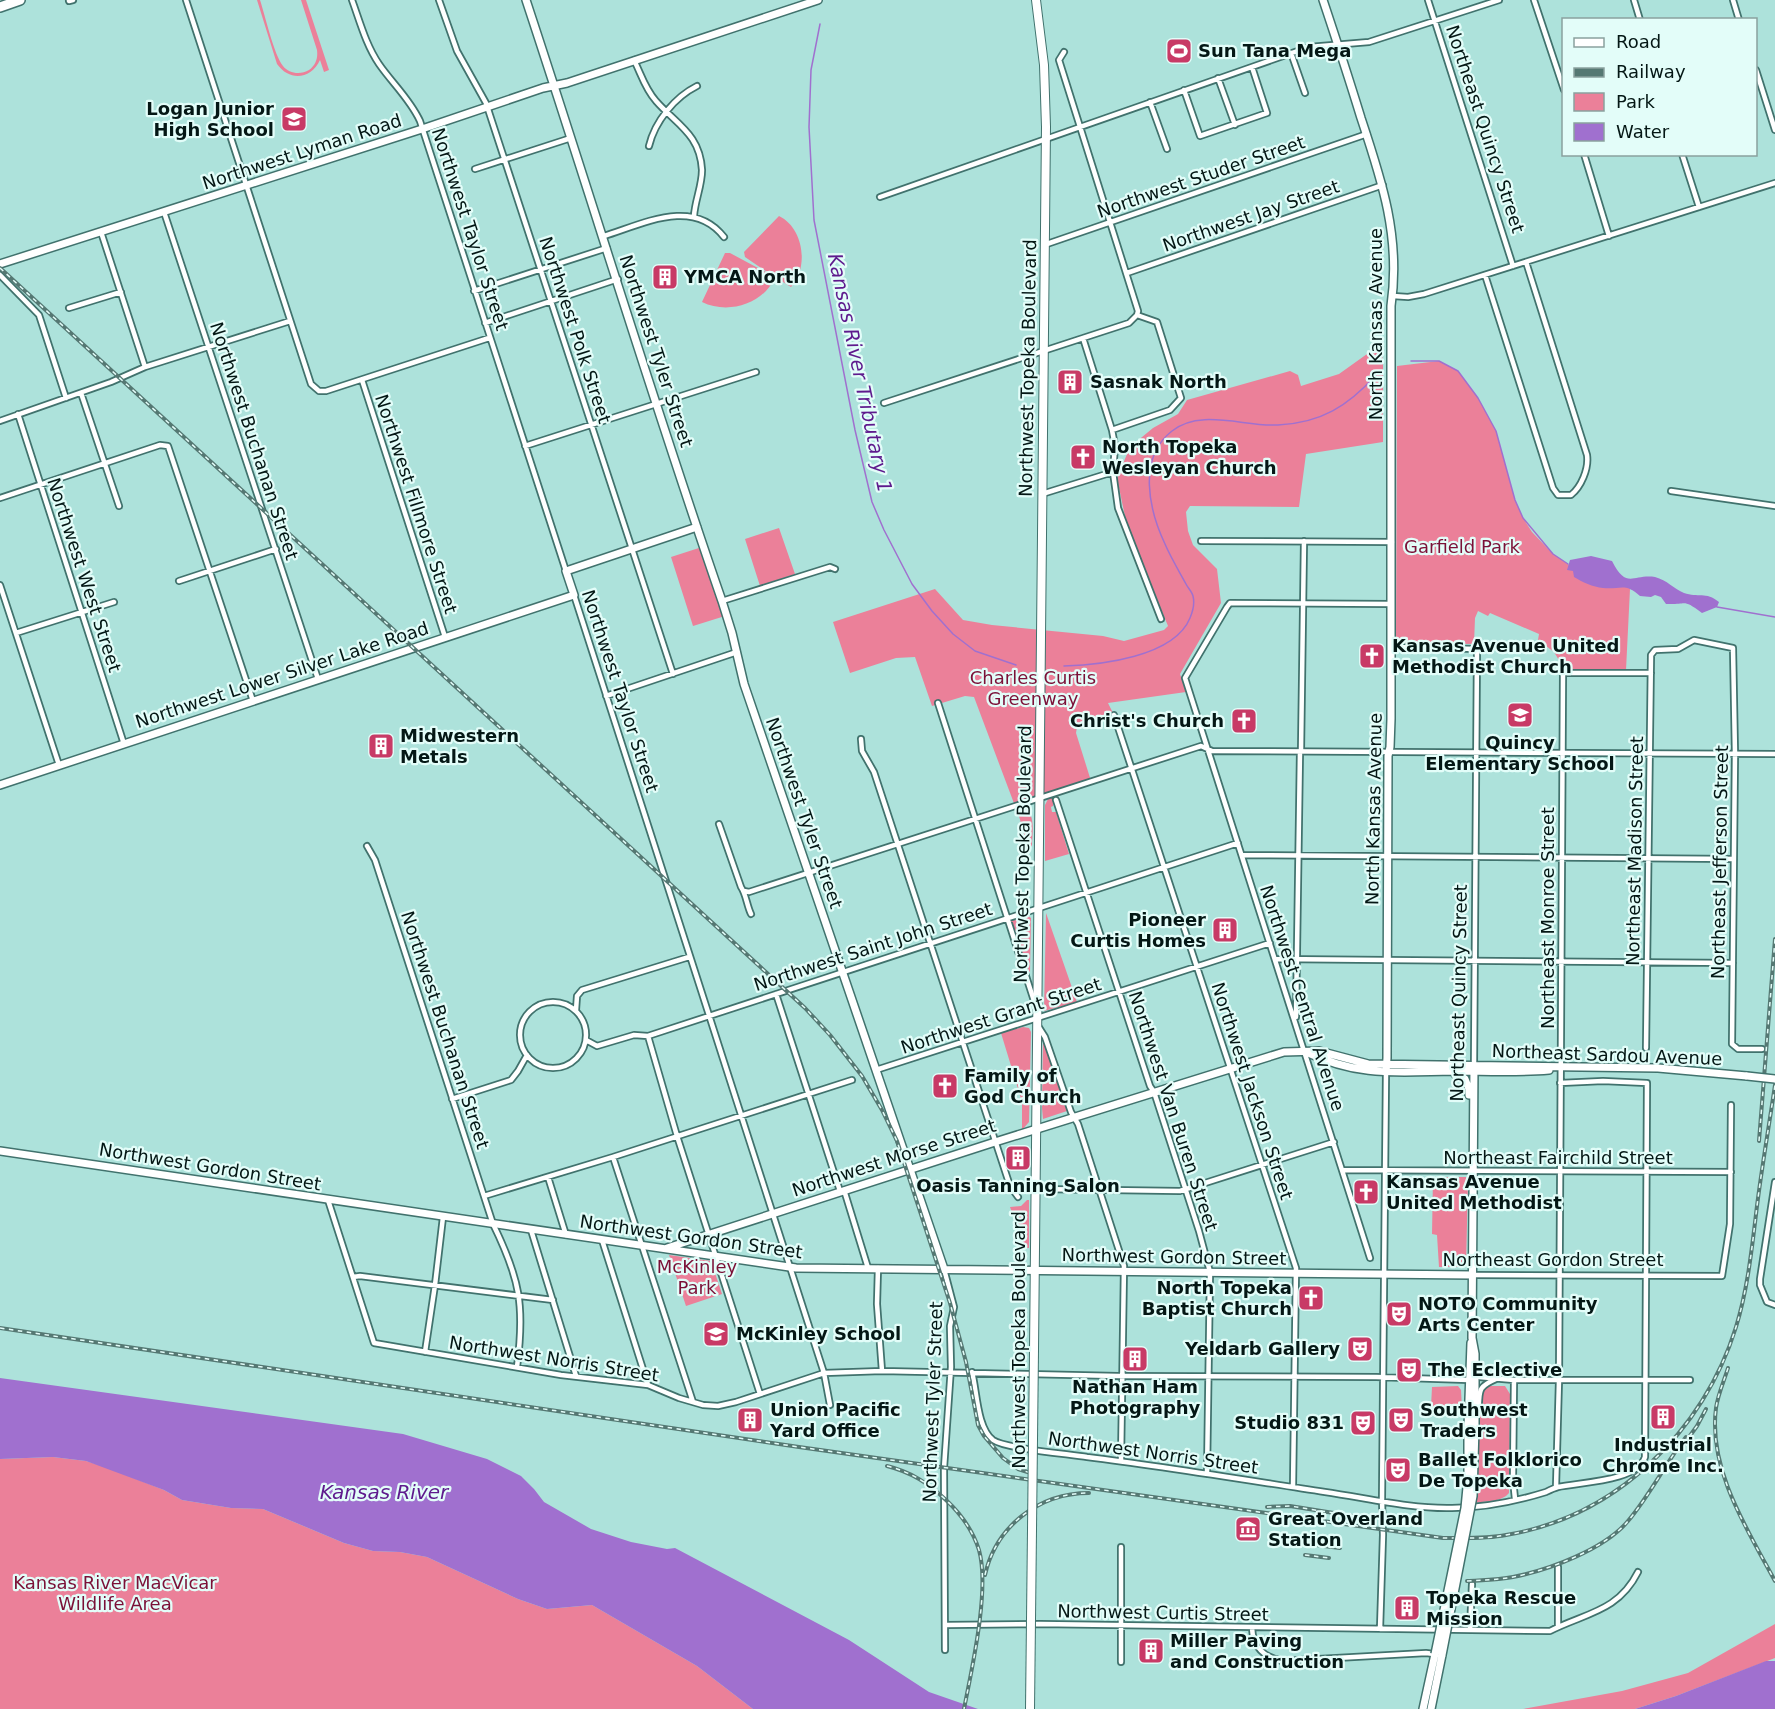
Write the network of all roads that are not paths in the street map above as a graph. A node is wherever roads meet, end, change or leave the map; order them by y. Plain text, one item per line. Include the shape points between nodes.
1 (20, 0) edge
2 (186, 0) edge
3 (352, 0) edge
4 (439, 0) edge
5 (526, 0) edge
6 (818, 0) edge
7 (1036, 0) edge
8 (1323, 0) edge
9 (1428, 0) edge
10 (1499, 0) edge
11 (1534, 0) edge
12 (1634, 0) edge
13 (1733, 0) edge
14 (804, 2) edge
15 (0, 7) edge
16 (1639, 18) edge
17 (1738, 18) edge
18 (1435, 21) junction
19 (1337, 44) junction
20 (1065, 52) dead end
21 (1291, 53) junction
22 (634, 60) junction
23 (1252, 67) junction
24 (1757, 76) edge
25 (1218, 78) junction
26 (556, 86) junction
27 (697, 86) dead end
28 (1562, 87) edge
29 (1184, 90) junction
30 (1305, 93) dead end
31 (1150, 102) junction
32 (486, 107) junction
33 (667, 112) junction
34 (1235, 125) junction
35 (1079, 127) junction
36 (422, 129) junction
37 (1775, 130) edge
38 (1367, 134) junction
39 (572, 138) junction
40 (1045, 139) junction
41 (649, 146) dead end
42 (1167, 149) dead end
43 (1585, 156) edge
44 (1684, 156) edge
45 (505, 160) junction
46 (475, 169) dead end
47 (1775, 183) edge
48 (246, 185) junction
49 (1383, 185) junction
50 (880, 197) dead end
51 (1699, 207) junction
52 (164, 212) junction
53 (694, 216) junction
54 (1110, 222) junction
55 (101, 232) junction
56 (604, 236) junction
57 (1609, 236) junction
58 (724, 237) dead end
59 (1044, 245) junction
60 (607, 248) junction
61 (1526, 262) junction
62 (0, 264) edge
63 (1513, 266) junction
64 (540, 270) junction
65 (1127, 273) junction
66 (0, 275) edge
67 (1485, 275) junction
68 (618, 279) junction
69 (474, 291) junction
70 (121, 292) junction
71 (1393, 296) junction
72 (551, 301) junction
73 (69, 308) dead end
74 (1137, 315) junction
75 (290, 321) junction
76 (485, 324) junction
77 (489, 338) junction
78 (1083, 338) junction
79 (208, 346) junction
80 (1043, 351) junction
81 (145, 366) junction
82 (756, 372) dead end
83 (362, 380) junction
84 (81, 393) junction
85 (66, 398) junction
86 (656, 403) junction
87 (884, 404) dead end
88 (18, 414) junction
89 (0, 421) edge
90 (591, 424) junction
91 (1112, 430) junction
92 (525, 446) junction
93 (105, 463) junction
94 (1113, 472) junction
95 (40, 484) junction
96 (1671, 491) dead end
97 (1042, 494) junction
98 (0, 498) edge
99 (118, 506) dead end
100 (1775, 506) edge
101 (698, 527) junction
102 (1201, 541) dead end
103 (1304, 541) junction
104 (1392, 542) junction
105 (276, 549) junction
106 (632, 549) junction
107 (835, 569) dead end
108 (566, 571) junction
109 (211, 572) junction
110 (179, 581) dead end
111 (0, 585) edge
112 (573, 595) junction
113 (722, 601) junction
114 (114, 602) dead end
115 (1304, 604) junction
116 (1391, 604) junction
117 (81, 613) junction
118 (1161, 620) dead end
119 (16, 633) junction
120 (445, 637) junction
121 (1391, 647) junction
122 (1733, 648) joint
123 (737, 652) junction
124 (1651, 673) junction
125 (673, 674) junction
126 (318, 679) junction
127 (606, 696) junction
128 (253, 701) junction
129 (938, 703) dead end
130 (1114, 715) dead end
131 (861, 739) dead end
132 (124, 744) junction
133 (1207, 748) junction
134 (1301, 752) junction
135 (1389, 752) junction
136 (1477, 752) junction
137 (1563, 753) junction
138 (1648, 753) junction
139 (1734, 754) junction
140 (1775, 754) edge
141 (59, 765) junction
142 (1132, 768) junction
143 (0, 785) edge
144 (1039, 798) junction
145 (1056, 800) dead end
146 (975, 818) junction
147 (719, 825) dead end
148 (1238, 843) junction
149 (897, 844) junction
150 (367, 846) dead end
151 (1242, 855) junction
152 (1299, 856) junction
153 (1388, 856) junction
154 (1476, 857) junction
155 (1562, 858) junction
156 (1649, 858) junction
157 (1734, 859) junction
158 (1165, 867) junction
159 (809, 872) junction
160 (744, 891) junction
161 (1086, 892) junction
162 (1038, 908) junction
163 (750, 915) dead end
164 (1008, 917) junction
165 (930, 943) junction
166 (1270, 943) junction
167 (690, 957) junction
168 (1275, 959) junction
169 (1298, 960) junction
170 (1387, 960) junction
171 (1476, 960) junction
172 (1561, 960) junction
173 (1647, 962) junction
174 (1733, 963) junction
175 (1197, 967) junction
176 (843, 971) junction
177 (1119, 992) junction
178 (776, 994) junction
179 (576, 1010) junction
180 (1037, 1010) junction
181 (709, 1016) junction
182 (1037, 1022) junction
183 (1295, 1022) junction
184 (648, 1036) junction
185 (586, 1040) junction
186 (963, 1043) junction
187 (1646, 1048) dead end
188 (1762, 1049) dead end
189 (1305, 1052) junction
190 (526, 1055) junction
191 (1560, 1067) junction
192 (1231, 1068) junction
193 (1386, 1068) junction
194 (1474, 1069) junction
195 (876, 1070) junction
196 (1431, 1073) junction
197 (1775, 1079) edge
198 (852, 1080) dead end
199 (1560, 1083) junction
200 (1154, 1092) junction
201 (808, 1093) junction
202 (452, 1099) junction
203 (1731, 1105) dead end
204 (741, 1115) junction
205 (1074, 1118) junction
206 (1474, 1120) junction
207 (1036, 1129) junction
208 (677, 1136) junction
209 (995, 1142) junction
210 (1334, 1142) junction
211 (0, 1151) edge
212 (613, 1157) junction
213 (1263, 1165) junction
214 (910, 1169) junction
215 (1343, 1170) junction
216 (1385, 1170) junction
217 (1474, 1171) junction
218 (1560, 1171) junction
219 (1646, 1172) junction
220 (1731, 1172) junction
221 (548, 1178) junction
222 (1775, 1182) edge
223 (1035, 1189) junction
224 (1100, 1190) junction
225 (1185, 1190) junction
226 (842, 1191) junction
227 (484, 1196) junction
228 (1018, 1197) dead end
229 (328, 1200) junction
230 (773, 1213) junction
231 (443, 1217) junction
232 (493, 1224) junction
233 (531, 1230) junction
234 (709, 1234) junction
235 (566, 1235) junction
236 (1775, 1235) edge
237 (1767, 1238) junction
238 (602, 1240) junction
239 (641, 1246) junction
240 (665, 1249) junction
241 (715, 1256) junction
242 (1370, 1258) dead end
243 (790, 1267) junction
244 (868, 1268) junction
245 (878, 1268) junction
246 (944, 1269) junction
247 (1034, 1271) junction
248 (1124, 1272) junction
249 (1210, 1272) junction
250 (1296, 1273) junction
251 (1384, 1273) junction
252 (1473, 1275) junction
253 (1559, 1275) junction
254 (1645, 1276) junction
255 (353, 1277) junction
256 (435, 1285) junction
257 (520, 1296) junction
258 (553, 1300) junction
259 (1775, 1305) edge
260 (1472, 1338) junction
261 (425, 1352) junction
262 (517, 1367) junction
263 (882, 1371) junction
264 (972, 1372) junction
265 (824, 1373) junction
266 (950, 1373) junction
267 (1475, 1374) junction
268 (576, 1376) junction
269 (1122, 1376) junction
270 (1209, 1377) junction
271 (1295, 1377) junction
272 (1384, 1378) junction
273 (1496, 1379) junction
274 (1469, 1380) junction
275 (1514, 1380) junction
276 (1559, 1380) junction
277 (1645, 1380) junction
278 (1690, 1380) dead end
279 (648, 1385) junction
280 (760, 1394) junction
281 (693, 1402) junction
282 (830, 1405) dead end
283 (1473, 1426) junction
284 (1121, 1461) junction
285 (1207, 1474) junction
286 (1293, 1487) junction
287 (1556, 1487) junction
288 (1515, 1499) junction
289 (1382, 1500) junction
290 (1121, 1547) dead end
291 (1558, 1567) dead end
292 (1638, 1572) dead end
293 (1472, 1584) dead end
294 (945, 1625) junction
295 (1121, 1626) junction
296 (1558, 1627) junction
297 (1252, 1628) junction
298 (1380, 1629) junction
299 (1470, 1630) junction
300 (945, 1650) dead end
301 (1438, 1655) junction
302 (1121, 1662) dead end
303 (1030, 1709) edge
304 (1423, 1709) edge
305 (1431, 1709) edge

1 - 15 highway
2 - 48 street
3 - 36 street, Northwest Taylor Street via 374,56 412,106
4 - 32 street, Northwest Polk Street via 457,51
5 - 26 main road, Northwest Tyler Street
6 - 14 main road, Northwest Lyman Road
7 - 40 main road, Northwest Topeka Boulevard via 1044,65
8 - 19 main road, North Kansas Avenue
9 - 18 street, Northeast Quincy Street
10 - 18 street
11 - 28 street
12 - 16 street
13 - 17 street
14 - 22 main road, Northwest Lyman Road
18 - 19 street via 1369,42
18 - 63 street, Northeast Quincy Street
19 - 21 street via 1315,45
19 - 38 main road, North Kansas Avenue
20 - 35 street via 1059,60
21 - 23 street
21 - 30 street
22 - 26 main road, Northwest Lyman Road
22 - 33 street via 650,94
23 - 25 street
23 - 34 street via 1267,113
24 - 37 street
25 - 29 street
25 - 34 street
26 - 32 main road, Northwest Lyman Road
26 - 39 main road, Northwest Tyler Street
27 - 33 street via 683,93
29 - 31 street
29 - 34 street via 1200,136
31 - 35 street
31 - 42 street
32 - 36 main road, Northwest Lyman Road
32 - 45 street, Northwest Polk Street
33 - 41 street via 652,132
33 - 53 street via 688,132 699,154 702,172
35 - 40 street
35 - 54 street
36 - 48 main road, Northwest Lyman Road
36 - 69 street, Northwest Taylor Street
38 - 49 main road, North Kansas Avenue
38 - 54 street, Northwest Studer Street
39 - 45 street
39 - 56 main road, Northwest Tyler Street
40 - 50 street
40 - 59 main road, Northwest Topeka Boulevard
43 - 57 street
44 - 51 street
45 - 46 street
45 - 64 street, Northwest Polk Street
47 - 51 street
48 - 52 main road, Northwest Lyman Road
48 - 75 street
49 - 65 street, Northwest Jay Street
49 - 71 main road, North Kansas Avenue via 1394,254
51 - 57 street
52 - 55 main road, Northwest Lyman Road
52 - 79 street, Northwest Buchanan Street
53 - 56 street via 674,215
53 - 58 street via 708,222
54 - 59 street, Northwest Studer Street
54 - 65 street
55 - 62 main road, Northwest Lyman Road
55 - 70 street
56 - 60 main road, Northwest Tyler Street
57 - 61 street
59 - 80 main road, Northwest Topeka Boulevard
60 - 64 street
60 - 68 main road, Northwest Tyler Street
61 - 63 street
61 - 67 street via 1587,461 1574,493 1566,497 1553,488
63 - 67 street
64 - 69 street
64 - 72 street, Northwest Polk Street
65 - 74 street
66 - 85 street via 39,315
67 - 71 street via 1417,296
68 - 72 street
68 - 86 main road, Northwest Tyler Street
69 - 76 street, Northwest Taylor Street
70 - 73 street
70 - 81 street
71 - 104 main road, North Kansas Avenue
72 - 76 street
72 - 90 street, Northwest Polk Street
74 - 78 street via 1129,323
74 - 91 street via 1156,322 1181,398 1170,410
75 - 79 street
75 - 83 street via 311,384 319,391
76 - 77 street, Northwest Taylor Street
77 - 83 street
77 - 92 street, Northwest Taylor Street
78 - 80 street
78 - 91 street
79 - 81 street
79 - 105 street, Northwest Buchanan Street
80 - 87 street
80 - 97 main road, Northwest Topeka Boulevard
81 - 84 street
82 - 86 street
83 - 120 street, Northwest Fillmore Street
84 - 85 street
84 - 93 street
85 - 88 street
86 - 90 street
86 - 101 main road, Northwest Tyler Street
88 - 89 street
88 - 95 street, Northwest West Street
90 - 92 street
90 - 106 street, Northwest Polk Street
91 - 94 street
92 - 108 street, Northwest Taylor Street
93 - 95 street
93 - 99 street
93 - 109 street via 160,444 168,446
94 - 97 street
94 - 118 street via 1122,518
95 - 98 street
95 - 117 street, Northwest West Street
96 - 100 street
97 - 144 main road, Northwest Topeka Boulevard
101 - 106 main road
101 - 113 main road, Northwest Tyler Street
102 - 103 street
103 - 104 street
103 - 115 street
104 - 116 main road, North Kansas Avenue
105 - 109 street
105 - 126 street, Northwest Buchanan Street
106 - 108 main road
106 - 125 street, Northwest Polk Street
107 - 113 street via 830,567
108 - 112 main road, Northwest Taylor Street
109 - 110 street
109 - 128 street
111 - 119 street
112 - 120 main road, Northwest Lower Silver Lake Road
112 - 127 street, Northwest Taylor Street
113 - 123 main road, Northwest Tyler Street
114 - 117 street
115 - 116 street
115 - 133 street, Northwest Central Avenue via 1232,603 1227,607 1185,676
115 - 134 street
116 - 121 main road, North Kansas Avenue
117 - 119 street
117 - 132 street, Northwest West Street
119 - 141 street
120 - 126 main road, Northwest Lower Silver Lake Road
121 - 135 main road, North Kansas Avenue
121 - 136 street, Northeast Quincy Street via 1477,649
122 - 124 street, Northeast Madison Street via 1694,640 1678,649 1655,650
122 - 139 street, Northeast Jefferson Street
123 - 125 street
123 - 159 main road, Northwest Tyler Street via 746,691
124 - 137 street, Northeast Monroe Street via 1563,673
124 - 138 street, Northeast Madison Street
125 - 127 street
126 - 128 main road, Northwest Lower Silver Lake Road
127 - 167 street, Northwest Taylor Street
128 - 132 main road, Northwest Lower Silver Lake Road
129 - 146 street
130 - 142 street, Northwest Jackson Street
131 - 149 street
132 - 141 main road, Northwest Lower Silver Lake Road
133 - 134 street
133 - 142 street via 1201,746
133 - 148 street, Northwest Central Avenue
134 - 135 street
134 - 152 street
135 - 136 street
135 - 153 main road, North Kansas Avenue
136 - 137 street
136 - 154 street, Northeast Quincy Street
137 - 138 street
137 - 155 street, Northeast Monroe Street
138 - 139 street
138 - 156 street, Northeast Madison Street
139 - 140 street
139 - 157 street, Northeast Jefferson Street
141 - 143 main road, Northwest Lower Silver Lake Road
142 - 144 street
142 - 158 street, Northwest Jackson Street
144 - 146 street
144 - 162 main road, Northwest Topeka Boulevard
145 - 161 street, Northwest Van Buren Street
146 - 149 street
146 - 164 street
147 - 160 street
148 - 151 street, Northwest Central Avenue
148 - 158 street, Northwest Saint John Street
149 - 159 street
149 - 165 street
150 - 202 street, Northwest Buchanan Street via 375,860
151 - 152 street
151 - 166 street, Northwest Central Avenue
152 - 153 street
152 - 169 street
153 - 154 street
153 - 170 main road, North Kansas Avenue
154 - 155 street
154 - 171 street, Northeast Quincy Street
155 - 156 street
155 - 172 street, Northeast Monroe Street
156 - 157 street
156 - 173 street, Northeast Madison Street
157 - 174 street, Northeast Jefferson Street
158 - 161 street, Northwest Saint John Street
158 - 175 street, Northwest Jackson Street
159 - 160 street
159 - 176 main road, Northwest Tyler Street
160 - 163 street
161 - 162 street, Northwest Saint John Street
161 - 177 street, Northwest Van Buren Street
162 - 164 street, Northwest Saint John Street
162 - 180 main road, Northwest Topeka Boulevard
164 - 165 street, Northwest Saint John Street
164 - 180 street
165 - 176 street, Northwest Saint John Street
165 - 186 street
166 - 168 street, Northwest Central Avenue
166 - 175 street, Northwest Grant Street
167 - 179 street via 582,990 577,996
167 - 181 street, Northwest Taylor Street
168 - 169 street
168 - 183 street, Northwest Central Avenue
169 - 170 street
169 - 183 street
170 - 171 street
170 - 193 main road, North Kansas Avenue
171 - 172 street
171 - 194 street, Northeast Quincy Street
172 - 173 street
172 - 191 street, Northeast Monroe Street
173 - 174 street
173 - 187 street, Northeast Madison Street
174 - 188 street, Northeast Jefferson Street via 1732,1044 1738,1049
175 - 177 street, Northwest Grant Street
175 - 192 street, Northwest Jackson Street
176 - 178 street, Northwest Saint John Street
176 - 195 main road, Northwest Tyler Street
177 - 182 street, Northwest Grant Street
177 - 200 street, Northwest Van Buren Street
178 - 181 street, Northwest Saint John Street
178 - 201 street
179 - 185 street via 584,1022
179 - 190 street via 554,1001 533,1008 522,1021 520,1032
180 - 182 main road, Northwest Topeka Boulevard
181 - 184 street, Northwest Saint John Street
181 - 204 street, Northwest Taylor Street
182 - 186 street, Northwest Grant Street
182 - 205 street
182 - 207 main road, Northwest Topeka Boulevard
183 - 189 street, Northwest Central Avenue
184 - 185 street, Northwest Saint John Street via 634,1035 597,1046
184 - 208 street
185 - 190 street via 577,1058 561,1067 542,1066
186 - 195 street, Northwest Grant Street
186 - 209 street
189 - 192 main road, Northwest Morse Street via 1276,1053
189 - 193 main road, Northwest Morse Street via 1319,1051
189 - 210 street, Northwest Central Avenue
190 - 202 street via 511,1080
191 - 194 main road, Northeast Sardou Avenue
191 - 197 main road, Northeast Sardou Avenue, bridge via 1658,1068
191 - 199 street, Northeast Monroe Street
192 - 200 main road, Northwest Morse Street
192 - 213 street, Northwest Jackson Street
193 - 194 main road
193 - 196 main road
193 - 216 street, North Kansas Avenue
194 - 196 main road
194 - 206 main road, Northeast Quincy Street
195 - 214 main road, Northwest Tyler Street
196 - 206 main road via 1465,1078
198 - 201 street
199 - 218 street, Northeast Monroe Street
199 - 219 street via 1647,1083
200 - 205 main road, Northwest Morse Street
200 - 225 street, Northwest Van Buren Street
201 - 204 street
201 - 226 street
202 - 227 street, Northwest Buchanan Street
203 - 220 street
204 - 208 street
204 - 230 street, Northwest Taylor Street
205 - 207 main road, Northwest Morse Street
205 - 224 street
206 - 217 main road, Northeast Quincy Street
207 - 209 main road, Northwest Morse Street
207 - 223 main road, Northwest Topeka Boulevard
208 - 212 street
208 - 234 street
209 - 214 main road, Northwest Morse Street
209 - 228 street via 1010,1186
210 - 213 street
210 - 215 street, Northwest Central Avenue
211 - 229 main road, Northwest Gordon Street
212 - 221 street
212 - 239 street
213 - 225 street
213 - 250 street, Northwest Jackson Street
214 - 226 main road, Northwest Morse Street
214 - 246 main road, Northwest Tyler Street
215 - 216 street, Northeast Fairchild Street
215 - 242 street, Northwest Central Avenue
216 - 217 street, Northeast Fairchild Street
216 - 251 street, North Kansas Avenue
217 - 218 street, Northeast Fairchild Street
217 - 252 main road, Northeast Quincy Street
218 - 219 street, Northeast Fairchild Street
218 - 253 street, Northeast Monroe Street
219 - 220 street, Northeast Fairchild Street
219 - 254 street
220 - 254 street, Northeast Gordon Street via 1730,1230 1722,1276
221 - 227 street
221 - 235 street
222 - 237 street
223 - 224 street
223 - 247 main road, Northwest Topeka Boulevard
224 - 225 street
224 - 248 street
225 - 249 street, Northwest Van Buren Street
226 - 230 main road, Northwest Morse Street
226 - 244 street
227 - 232 street, Northwest Buchanan Street
229 - 231 main road, Northwest Gordon Street
229 - 255 street
230 - 234 main road, Northwest Morse Street
230 - 243 street, Northwest Taylor Street
231 - 232 main road, Northwest Gordon Street
231 - 256 street
232 - 233 main road, Northwest Gordon Street
232 - 257 street, Northwest Buchanan Street via 510,1259
233 - 235 main road, Northwest Gordon Street
233 - 258 street
234 - 240 main road, Northwest Morse Street
234 - 241 street
235 - 238 main road, Northwest Gordon Street
236 - 237 street
237 - 259 street via 1760,1279 1767,1302
238 - 239 main road, Northwest Gordon Street
238 - 279 street
239 - 240 main road, Northwest Gordon Street
239 - 281 street
240 - 241 main road, Northwest Gordon Street
241 - 243 main road, Northwest Gordon Street
241 - 280 street
243 - 244 main road, Northwest Gordon Street
243 - 265 street, Northwest Taylor Street
244 - 245 main road, Northwest Gordon Street
245 - 246 main road, Northwest Gordon Street
245 - 263 street
246 - 247 main road, Northwest Gordon Street
246 - 266 street, Northwest Tyler Street via 954,1307 949,1334
247 - 248 main road, Northwest Gordon Street
247 - 303 main road, Northwest Topeka Boulevard, bridge
248 - 249 main road, Northwest Gordon Street
248 - 269 street
249 - 250 main road, Northwest Gordon Street
249 - 270 street, Northwest Van Buren Street
250 - 251 main road, Northwest Gordon Street
250 - 271 street, Northwest Jackson Street
251 - 252 main road, Northeast Gordon Street
251 - 272 street, North Kansas Avenue
252 - 253 street, Northeast Gordon Street
252 - 260 main road, Northeast Quincy Street
253 - 254 street, Northeast Gordon Street
253 - 276 street, Northeast Monroe Street
254 - 277 street
255 - 256 street
255 - 261 street, Northwest Norris Street via 372,1341
256 - 257 street
256 - 261 street
257 - 258 street
257 - 262 street, Northwest Buchanan Street
258 - 268 street
260 - 267 main road, Northeast Quincy Street
260 - 274 main road, Northeast Quincy Street
261 - 262 street, Northwest Norris Street
262 - 268 street, Northwest Norris Street
263 - 265 street, Northwest Norris Street
263 - 266 street, Northwest Norris Street
264 - 266 street, Northwest Norris Street
264 - 269 street, Northwest Norris Street
264 - 284 street, Northwest Norris Street via 982,1424 993,1440 1020,1448
265 - 280 street, Northwest Norris Street
265 - 282 street, Northwest Taylor Street
266 - 294 street, Northwest Tyler Street via 944,1468
267 - 273 street
267 - 283 main road, Northeast Quincy Street
268 - 279 street, Northwest Norris Street
269 - 270 street, Northwest Norris Street
269 - 284 street
270 - 271 street, Northwest Norris Street
270 - 285 street, Northwest Van Buren Street
271 - 272 street, Northwest Norris Street
271 - 286 street, Northwest Jackson Street
272 - 274 street, Northwest Norris Street
272 - 289 street, North Kansas Avenue
273 - 275 street
273 - 283 street via 1480,1389
274 - 283 main road, Northeast Quincy Street
275 - 276 street
275 - 288 street
276 - 277 street
276 - 287 street, Northeast Monroe Street
277 - 278 street
277 - 287 street, Northwest Norris Street via 1644,1461 1640,1466 1606,1481
279 - 281 street, Northwest Norris Street
280 - 281 street, Northwest Norris Street via 718,1406
283 - 301 main road, bridge via 1465,1508
284 - 285 street, Northwest Norris Street
285 - 286 street, Northwest Norris Street
286 - 289 street, Northwest Norris Street
287 - 288 street, Northwest Norris Street
288 - 289 street, Northwest Norris Street via 1449,1508
289 - 298 street, North Kansas Avenue
290 - 295 street
291 - 296 street
292 - 296 street, Northwest Curtis Street via 1608,1605
293 - 299 street
294 - 295 street, Northwest Curtis Street
294 - 300 street, Northwest Tyler Street
295 - 297 street, Northwest Curtis Street
295 - 302 street
296 - 299 street, Northwest Curtis Street
297 - 298 street, Northwest Curtis Street
297 - 301 street via 1259,1650 1279,1661
298 - 299 street, Northwest Curtis Street
301 - 304 main road
301 - 305 main road

